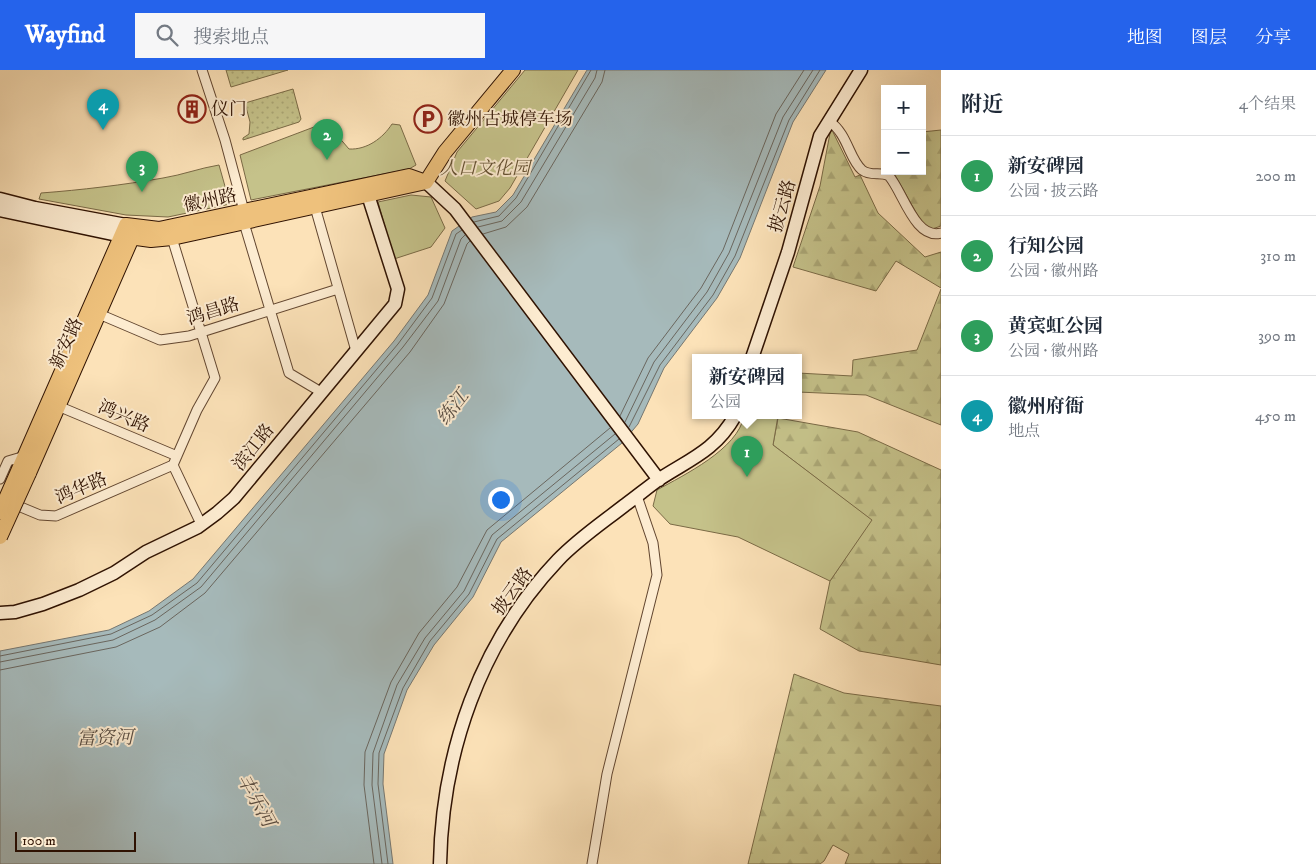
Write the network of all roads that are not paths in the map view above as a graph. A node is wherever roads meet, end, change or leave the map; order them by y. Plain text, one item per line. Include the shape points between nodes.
1 (202, 70) edge
2 (513, 70) edge
3 (861, 70) edge
4 (829, 121) junction
5 (426, 182) junction
6 (368, 195) junction
7 (0, 199) edge
8 (315, 207) junction
9 (0, 210) edge
10 (244, 217) junction
11 (129, 231) junction
12 (941, 233) edge
13 (172, 238) junction
14 (338, 289) junction
15 (270, 310) junction
16 (99, 314) junction
17 (201, 331) junction
18 (356, 351) junction
19 (753, 354) edge
20 (321, 392) junction
21 (58, 406) junction
22 (733, 419) edge
23 (177, 456) junction
24 (173, 465) junction
25 (24, 466) junction
26 (655, 476) junction
27 (0, 480) edge
28 (637, 496) junction
29 (0, 498) edge
30 (0, 512) edge
31 (201, 524) junction
32 (0, 537) edge
33 (0, 613) edge
34 (440, 864) edge
35 (592, 864) edge

1 - 10 street via 225,140
2 - 5 main road via 445,152
3 - 4 street, 披云路
4 - 12 street via 842,134 860,169 869,174 889,176 922,230
4 - 19 street, 披云路 via 818,144 788,252
5 - 6 main road, 徽州路
5 - 10 main road, 徽州路 via 410,176
5 - 26 street via 455,209
6 - 8 main road, 徽州路
6 - 18 street, 滨江路 via 398,289 395,304
7 - 11 street, 徽州路
8 - 10 main road, 徽州路
8 - 14 street
9 - 11 street, 徽州路
10 - 11 main road, 徽州路
10 - 13 main road, 徽州路
10 - 15 street
11 - 13 main road, 徽州路 via 151,240
11 - 16 main road, 新安路
11 - 25 main road, 新安路
13 - 17 street
14 - 15 street, 鸿昌路
14 - 18 street
15 - 17 street, 鸿昌路
15 - 20 street via 289,373
16 - 17 street, 鸿昌路 via 160,340
16 - 21 main road, 新安路
17 - 23 street via 215,378
18 - 20 street, 滨江路
20 - 31 street, 滨江路 via 234,498
21 - 23 street, 鸿兴路
21 - 25 main road, 新安路
22 - 26 street, 披云路 via 710,448
23 - 24 street
24 - 29 street, 鸿华路 via 56,516 40,515
24 - 31 street
25 - 27 street via 8,461
25 - 30 main road, bridge
25 - 32 main road, bridge
26 - 28 street, 披云路
28 - 34 street, 披云路 via 558,560 514,616 488,660 467,708 453,757 444,799
28 - 35 street via 653,542 657,575 607,774
31 - 33 street, 滨江路 via 79,590 43,604

